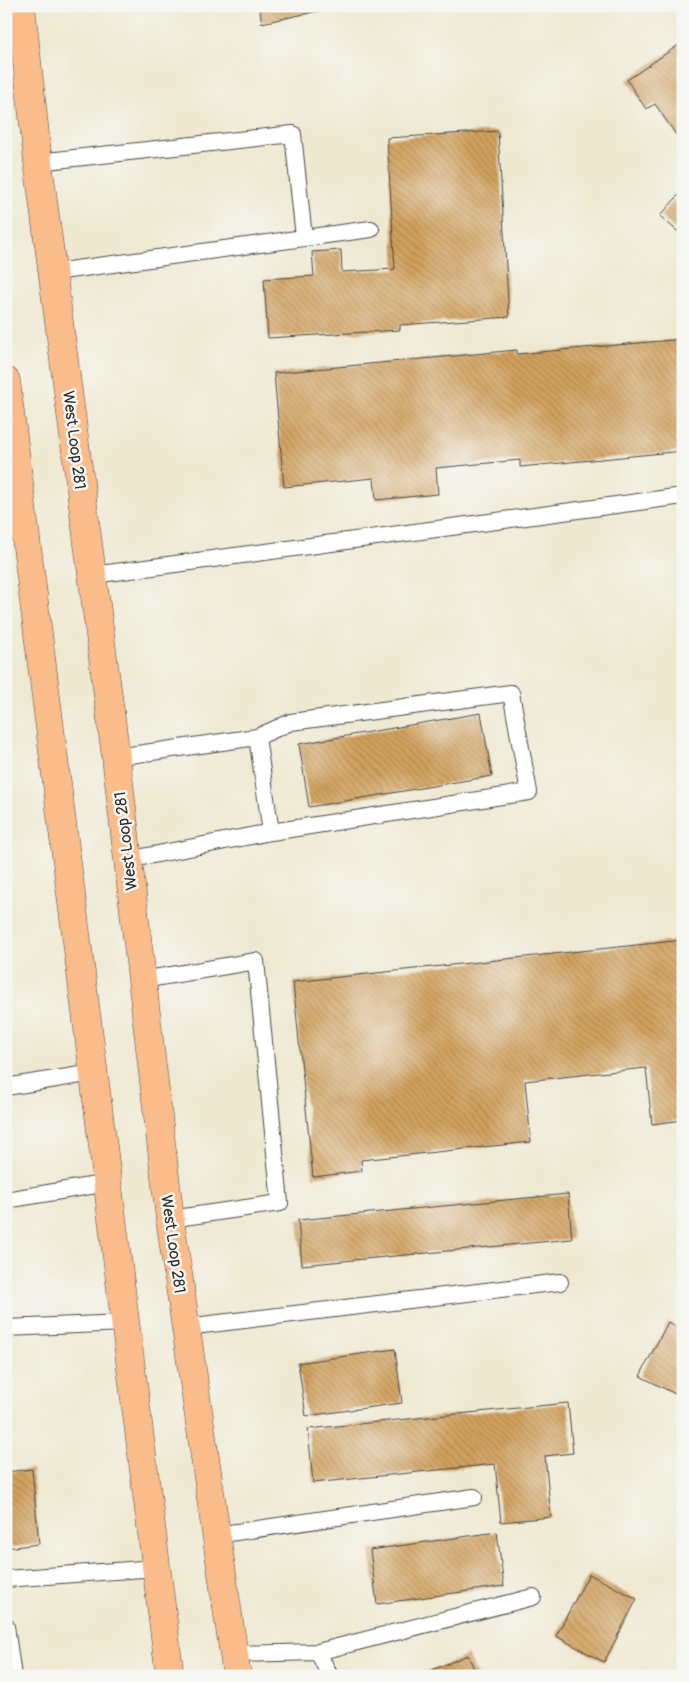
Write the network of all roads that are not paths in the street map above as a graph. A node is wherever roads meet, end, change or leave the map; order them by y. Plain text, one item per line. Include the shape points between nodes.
1 (21, 6) edge
2 (38, 162) junction
3 (370, 229) dead end
4 (304, 238) junction
5 (54, 272) junction
6 (6, 381) edge
7 (683, 496) edge
8 (93, 576) junction
9 (257, 737) junction
10 (116, 757) junction
11 (272, 832) junction
12 (127, 860) junction
13 (142, 980) junction
14 (93, 1073) junction
15 (6, 1087) edge
16 (108, 1183) junction
17 (6, 1200) edge
18 (170, 1219) junction
19 (560, 1282) dead end
20 (125, 1323) junction
21 (186, 1327) junction
22 (6, 1328) edge
23 (474, 1497) dead end
24 (216, 1535) junction
25 (156, 1568) junction
26 (6, 1579) edge
27 (533, 1596) dead end
28 (6, 1626) edge
29 (318, 1652) junction
30 (235, 1665) edge
31 (13, 1676) edge
32 (170, 1676) edge
33 (330, 1676) edge

1 - 2 highway, West Loop 281
2 - 4 lane via 293,134
2 - 5 highway, West Loop 281
3 - 4 lane
4 - 5 lane
5 - 8 highway, West Loop 281
6 - 14 highway
7 - 8 lane
8 - 10 highway, West Loop 281
9 - 10 lane
9 - 11 lane
9 - 11 lane via 291,722 511,692 529,792
10 - 12 highway, West Loop 281
11 - 12 lane
12 - 13 highway, West Loop 281
13 - 18 highway, West Loop 281
13 - 18 lane via 256,961 280,1203
14 - 15 lane
14 - 16 highway
16 - 17 lane
16 - 20 highway
18 - 21 highway, West Loop 281
19 - 21 lane
20 - 22 lane
20 - 25 highway
21 - 24 highway, West Loop 281
23 - 24 lane
24 - 30 highway, West Loop 281
25 - 26 lane
25 - 32 highway
27 - 29 lane
28 - 31 lane
29 - 30 lane
29 - 33 lane

